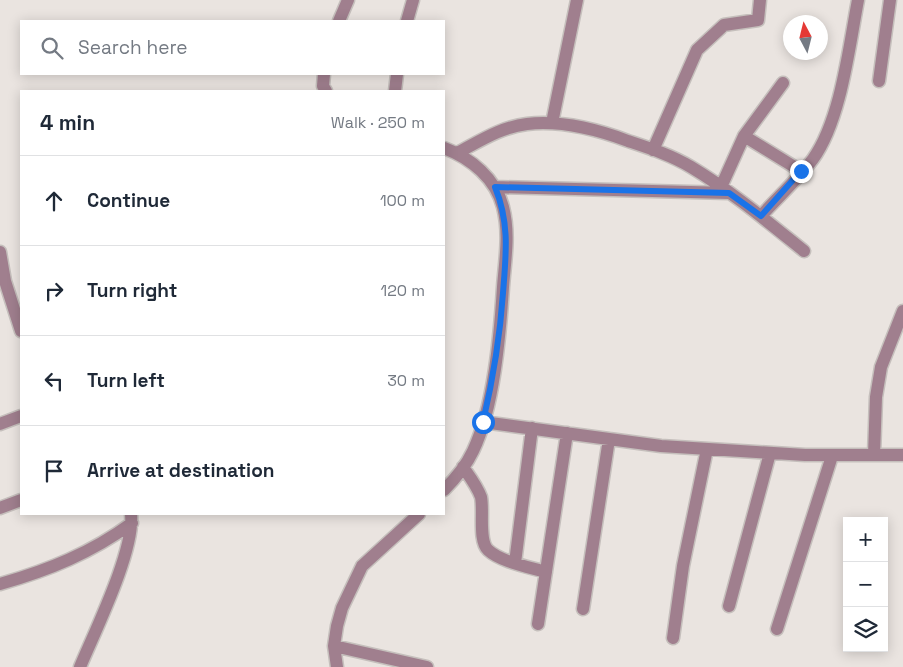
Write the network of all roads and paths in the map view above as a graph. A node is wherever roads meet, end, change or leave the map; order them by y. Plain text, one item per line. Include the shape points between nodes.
1 (348, 0) edge
2 (413, 0) edge
3 (577, 0) edge
4 (760, 0) edge
5 (858, 0) edge
6 (890, 0) edge
7 (340, 20) edge
8 (407, 20) edge
9 (324, 75) edge
10 (397, 75) edge
11 (879, 81) dead end
12 (783, 83) dead end
13 (325, 90) edge
14 (395, 90) edge
15 (552, 123) junction
16 (744, 136) junction
17 (445, 148) edge
18 (653, 150) junction
19 (457, 153) junction
20 (801, 171) junction
21 (495, 187) junction
22 (725, 190) junction
23 (761, 216) junction
24 (804, 251) dead end
25 (0, 252) edge
26 (0, 297) edge
27 (12, 303) junction
28 (903, 311) edge
29 (20, 328) edge
30 (20, 416) edge
31 (483, 422) junction
32 (0, 424) edge
33 (532, 428) junction
34 (567, 433) junction
35 (609, 439) junction
36 (707, 449) junction
37 (770, 453) junction
38 (874, 455) junction
39 (903, 455) edge
40 (832, 456) junction
41 (463, 467) junction
42 (445, 489) edge
43 (20, 500) edge
44 (0, 508) edge
45 (418, 515) edge
46 (132, 519) edge
47 (515, 563) junction
48 (546, 572) junction
49 (0, 584) edge
50 (729, 606) dead end
51 (583, 609) dead end
52 (538, 624) dead end
53 (778, 630) dead end
54 (674, 638) dead end
55 (334, 646) junction
56 (80, 667) edge
57 (338, 667) edge
58 (427, 667) edge

1 - 7 street
2 - 8 street
3 - 15 street
4 - 18 street via 758,20 724,26 697,50
5 - 20 street via 844,72 826,136 813,159
6 - 11 street
9 - 13 street
10 - 14 street
12 - 16 street
15 - 18 street via 610,134
15 - 19 street via 526,124 499,131
16 - 20 street
16 - 22 street
17 - 19 street
18 - 22 street via 690,166
19 - 21 street via 481,170
20 - 23 street
21 - 22 street
21 - 31 street via 503,207 507,237 499,347
22 - 23 street
23 - 24 street
25 - 27 street
26 - 27 street
27 - 29 street
28 - 38 street via 880,367
30 - 32 street
31 - 33 street
31 - 41 street via 473,451
33 - 34 street
33 - 47 street
34 - 35 street
34 - 48 street
35 - 36 street
35 - 51 street
36 - 37 street
36 - 54 street via 684,566
37 - 40 street
37 - 50 street
38 - 39 street
38 - 40 street
40 - 53 street
41 - 42 street
41 - 47 street via 476,484 481,498 484,545 488,551
43 - 44 street
45 - 55 street via 362,566 342,608
46 - 49 street via 108,541 81,556
46 - 56 street via 119,572
47 - 48 street
48 - 52 street
55 - 57 street
55 - 58 street

